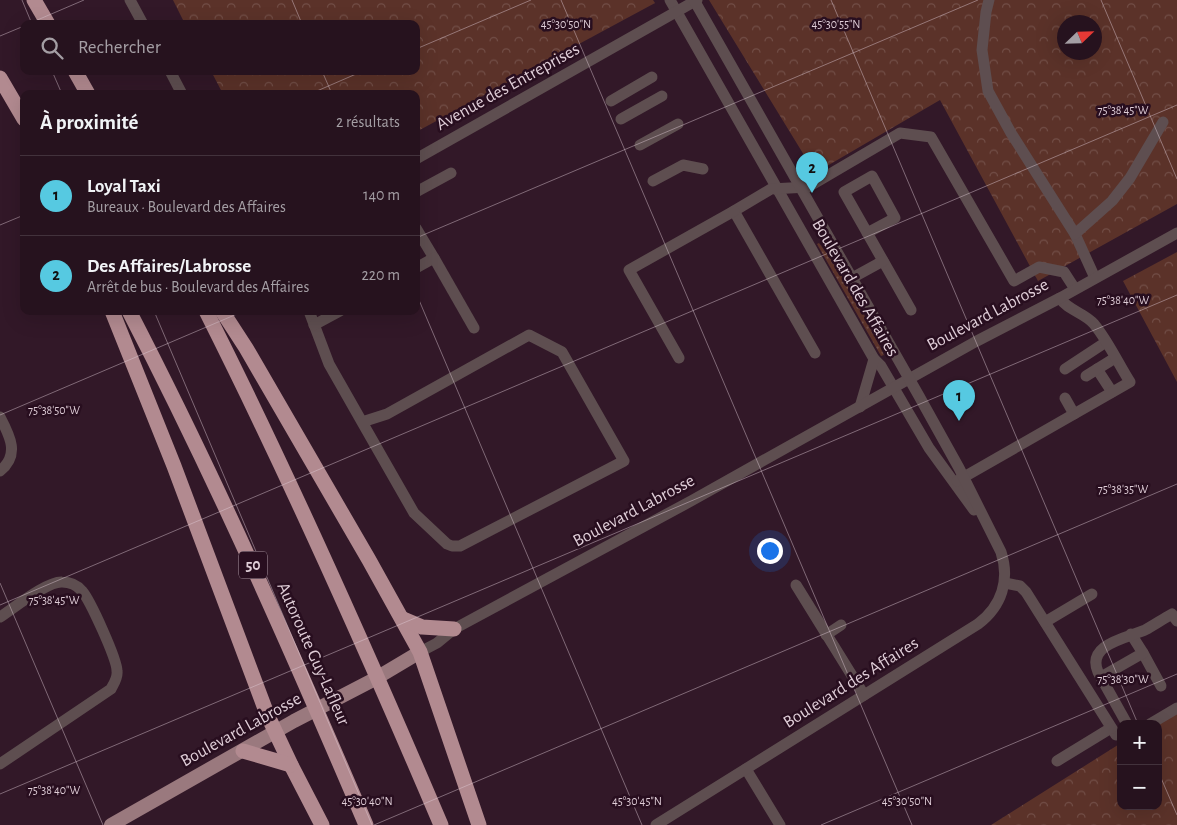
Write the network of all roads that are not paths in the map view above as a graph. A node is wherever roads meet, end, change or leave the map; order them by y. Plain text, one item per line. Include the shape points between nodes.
1 (34, 0) edge
2 (130, 0) edge
3 (670, 0) edge
4 (695, 0) edge
5 (989, 0) edge
6 (677, 12) junction
7 (46, 20) edge
8 (141, 20) edge
9 (78, 75) edge
10 (172, 75) edge
11 (652, 77) dead end
12 (0, 78) edge
13 (86, 90) edge
14 (180, 90) edge
15 (662, 96) dead end
16 (611, 101) dead end
17 (20, 112) edge
18 (621, 120) dead end
19 (1163, 122) dead end
20 (678, 124) dead end
21 (640, 145) dead end
22 (420, 157) edge
23 (703, 169) dead end
24 (451, 173) dead end
25 (653, 181) dead end
26 (777, 188) junction
27 (800, 188) junction
28 (420, 190) edge
29 (734, 211) junction
30 (867, 233) junction
31 (1177, 233) edge
32 (1075, 234) junction
33 (420, 235) edge
34 (434, 258) junction
35 (883, 261) junction
36 (420, 266) edge
37 (852, 278) junction
38 (1095, 278) junction
39 (1075, 289) junction
40 (1060, 298) junction
41 (911, 310) dead end
42 (114, 315) edge
43 (131, 315) edge
44 (208, 315) edge
45 (225, 315) edge
46 (310, 315) edge
47 (333, 315) edge
48 (314, 325) junction
49 (474, 328) dead end
50 (1106, 342) junction
51 (815, 353) dead end
52 (679, 358) dead end
53 (1115, 358) junction
54 (874, 359) junction
55 (1065, 368) dead end
56 (1098, 369) junction
57 (1086, 376) dead end
58 (909, 379) junction
59 (894, 388) junction
60 (1112, 392) junction
61 (1065, 398) dead end
62 (860, 408) junction
63 (1074, 414) junction
64 (0, 417) edge
65 (362, 422) junction
66 (0, 471) edge
67 (959, 480) junction
68 (1005, 583) junction
69 (796, 585) dead end
70 (1092, 594) dead end
71 (1176, 615) edge
72 (0, 617) edge
73 (403, 619) junction
74 (1045, 622) junction
75 (841, 625) dead end
76 (454, 629) junction
77 (1131, 634) junction
78 (826, 635) junction
79 (420, 652) junction
80 (1142, 653) junction
81 (1101, 678) junction
82 (1162, 686) dead end
83 (864, 696) junction
84 (1177, 708) edge
85 (1125, 720) edge
86 (1157, 720) edge
87 (1116, 730) edge
88 (276, 732) junction
89 (243, 751) junction
90 (1057, 761) dead end
91 (0, 764) edge
92 (291, 765) junction
93 (746, 769) junction
94 (111, 825) edge
95 (322, 825) edge
96 (366, 825) edge
97 (441, 825) edge
98 (479, 825) edge
99 (656, 825) edge
100 (780, 825) edge

1 - 7 highway
2 - 8 street
3 - 6 street, Boulevard des Affaires
4 - 6 street, Avenue des Entreprises
4 - 27 street, Boulevard des Affaires
5 - 32 street via 982,50 988,91
6 - 22 street, Avenue des Entreprises
6 - 26 street, Boulevard des Affaires
9 - 13 highway
10 - 14 street
11 - 16 street
12 - 17 highway
15 - 18 street
19 - 32 street via 1130,178 1112,201
20 - 21 street
23 - 25 street via 683,165
24 - 28 street
26 - 27 street
26 - 29 street
26 - 54 street, Boulevard des Affaires
27 - 37 street, Boulevard des Affaires
27 - 39 street via 808,187 900,133 931,137 1014,281 1039,267 1064,272
29 - 51 street
29 - 52 street via 629,270
30 - 30 street via 844,192 872,176 895,218
30 - 35 street
31 - 38 street, Boulevard Labrosse
32 - 38 street
33 - 34 street
34 - 36 street
34 - 49 street
35 - 37 street
35 - 41 street
37 - 58 street, Boulevard des Affaires
38 - 39 street, Boulevard Labrosse
39 - 40 street, Boulevard Labrosse
40 - 50 street via 1093,323
40 - 58 street, Boulevard Labrosse
42 - 88 highway
43 - 96 highway, Autoroute Guy-Lafleur / 50 via 244,544
44 - 97 highway via 321,549
45 - 73 highway
46 - 48 street
47 - 48 street
48 - 65 street via 329,364
50 - 53 street
50 - 55 street
53 - 56 street
53 - 60 street via 1130,382
54 - 59 street, Boulevard des Affaires
54 - 62 street
56 - 57 street
56 - 60 street
58 - 59 street, Boulevard Labrosse
58 - 67 street, Boulevard des Affaires
59 - 62 street, Boulevard Labrosse
59 - 67 street, Boulevard des Affaires via 926,443
60 - 63 street
61 - 63 street
62 - 76 street, Boulevard Labrosse
63 - 67 street via 1010,445
64 - 66 street via 12,448 10,458
65 - 65 street via 414,514 452,546 460,546 624,461 562,352 529,335 387,414
67 - 68 street, Boulevard des Affaires via 993,535 1003,559
68 - 74 street via 1023,588
68 - 83 street, Boulevard des Affaires via 998,604 983,620
69 - 78 street
70 - 74 street
71 - 77 street
72 - 91 street via 49,584 65,582 77,586 86,597 117,671 111,689
73 - 76 highway via 422,627
73 - 79 highway
74 - 87 street
75 - 78 street
76 - 79 street, Boulevard Labrosse
77 - 80 street
77 - 81 street via 1104,647 1098,654 1096,666
78 - 83 street
79 - 88 main road, Boulevard Labrosse
79 - 98 highway
80 - 81 street
80 - 82 street
81 - 85 street
83 - 93 street, Boulevard des Affaires
84 - 86 street
87 - 90 street
88 - 89 main road, Boulevard Labrosse
88 - 92 highway
89 - 92 highway
89 - 94 main road, Boulevard Labrosse
92 - 95 highway
93 - 99 street, Boulevard des Affaires
93 - 100 street

